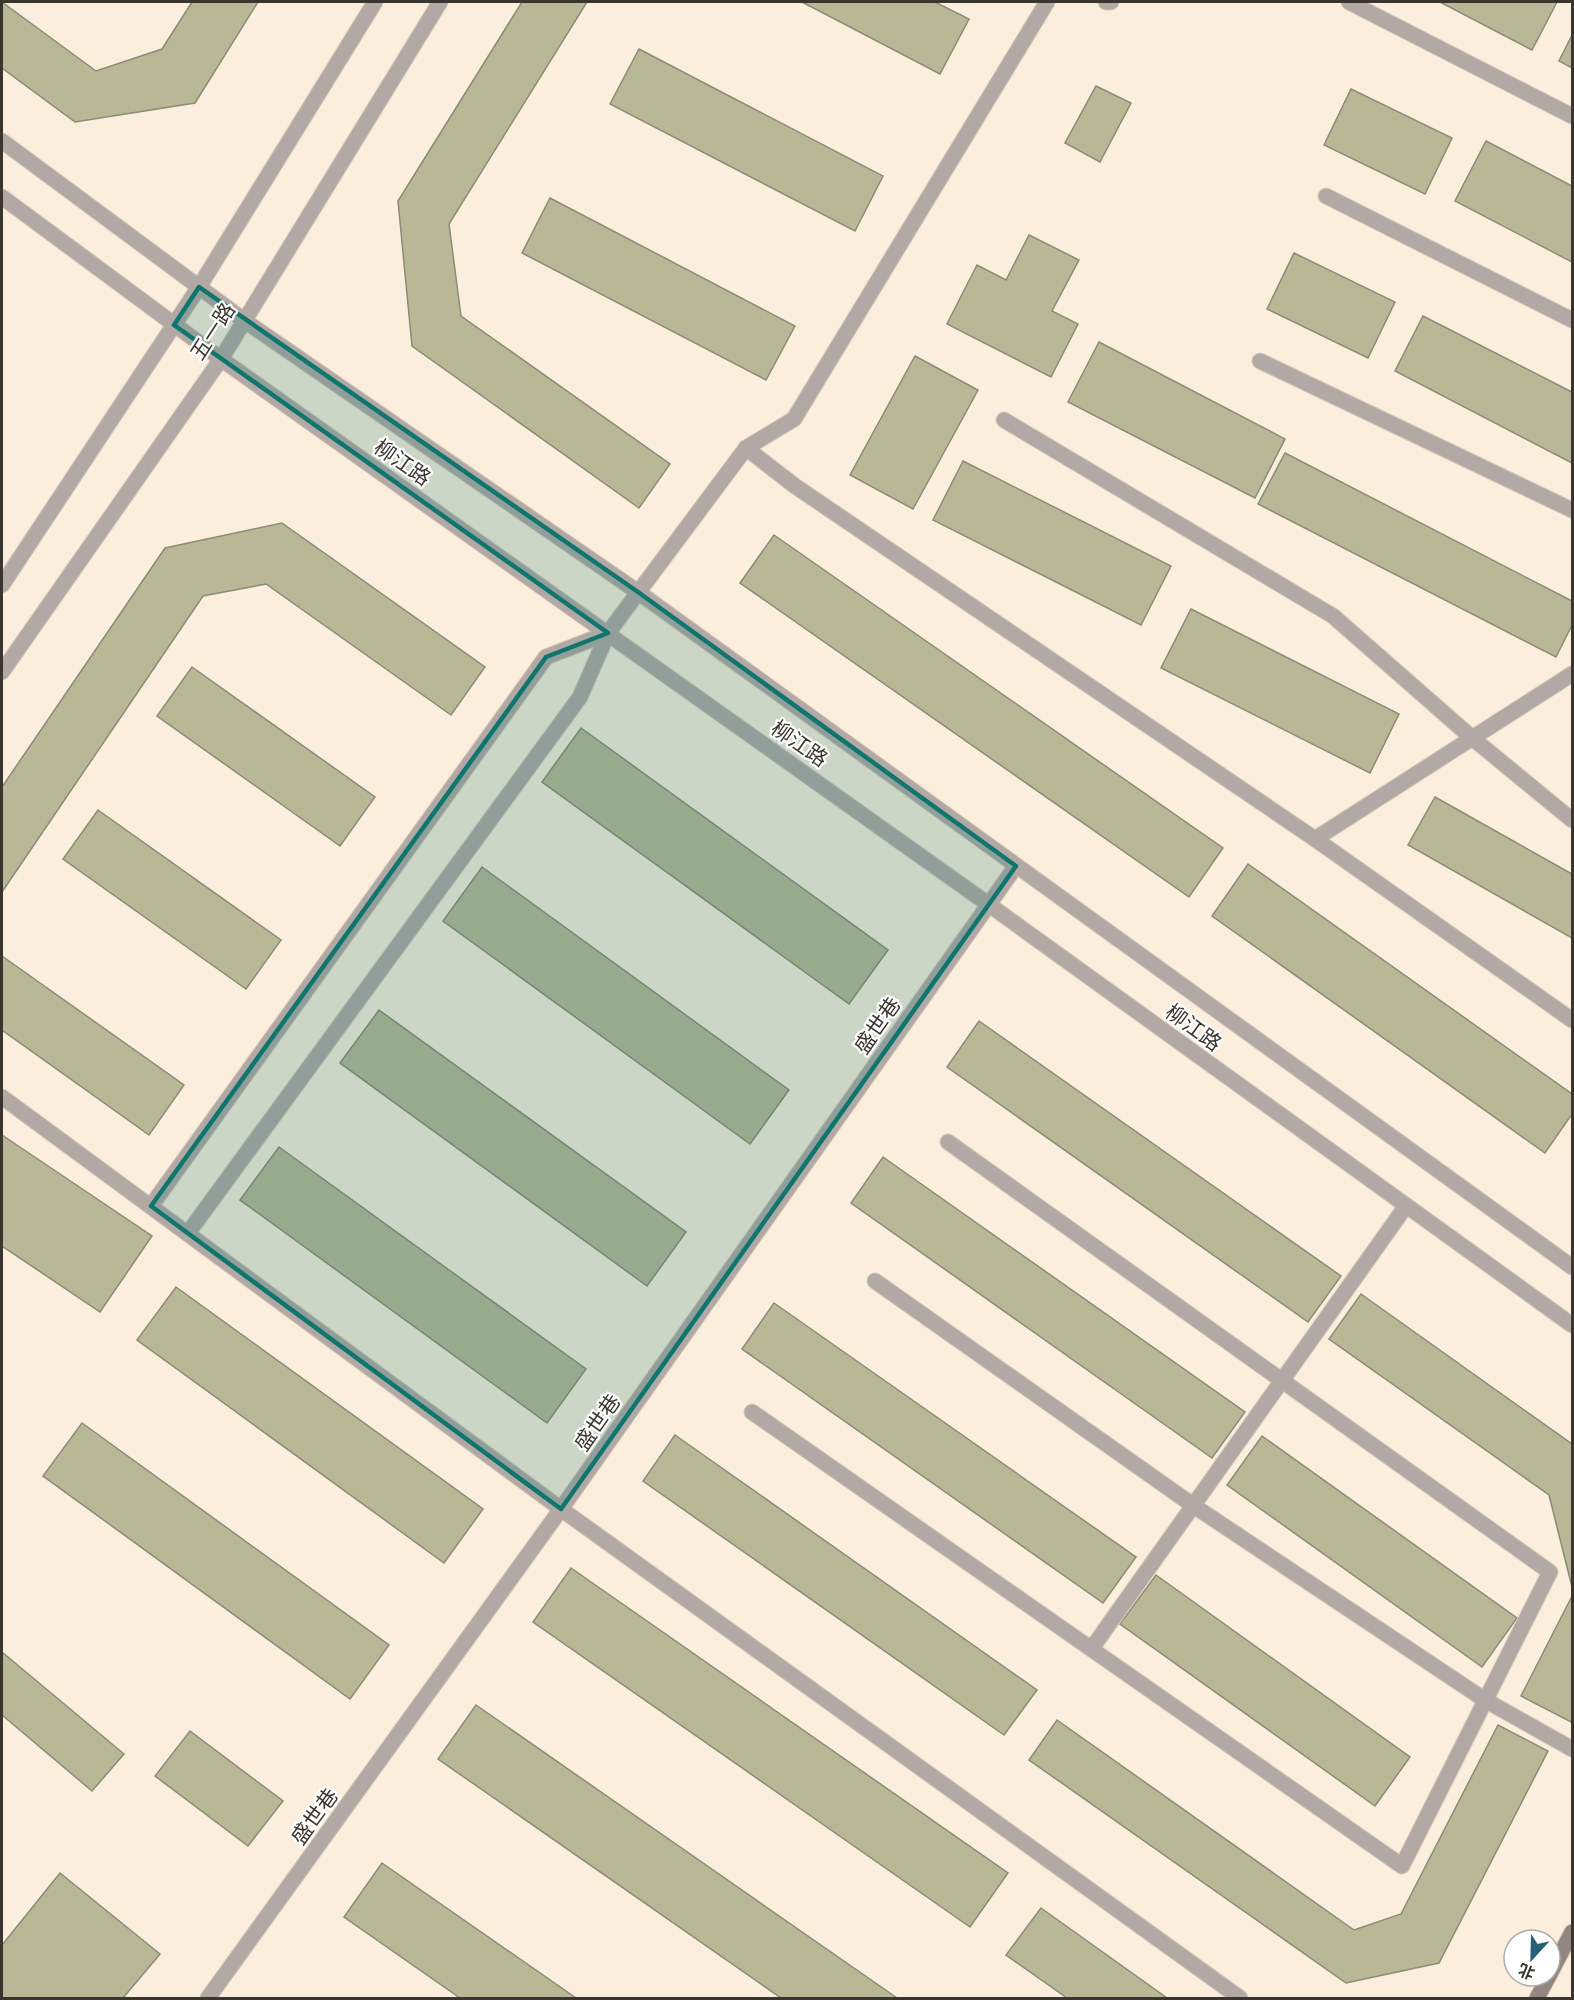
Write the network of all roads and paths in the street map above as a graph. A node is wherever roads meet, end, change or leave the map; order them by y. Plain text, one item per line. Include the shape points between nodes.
1 (375, 2) edge
2 (440, 2) edge
3 (1047, 2) edge
4 (1106, 2) edge
5 (1111, 2) edge
6 (1349, 2) edge
7 (1572, 116) edge
8 (2, 141) edge
9 (1326, 196) dead end
10 (2, 197) edge
11 (199, 287) junction
12 (1572, 320) edge
13 (244, 321) junction
14 (174, 325) junction
15 (220, 359) junction
16 (1260, 361) dead end
17 (1004, 420) dead end
18 (746, 448) junction
19 (1572, 510) edge
20 (2, 585) edge
21 (638, 592) junction
22 (608, 633) junction
23 (2, 672) edge
24 (1572, 674) edge
25 (1471, 737) junction
26 (1572, 820) edge
27 (1315, 839) junction
28 (1016, 866) junction
29 (988, 904) junction
30 (1572, 1020) edge
31 (2, 1097) edge
32 (948, 1142) dead end
33 (151, 1206) junction
34 (1406, 1206) junction
35 (188, 1233) junction
36 (1572, 1267) edge
37 (875, 1281) dead end
38 (1570, 1324) edge
39 (1282, 1383) junction
40 (752, 1412) dead end
41 (1194, 1506) junction
42 (561, 1509) junction
43 (1092, 1648) junction
44 (1485, 1700) junction
45 (1572, 1749) edge
46 (1572, 1932) edge
47 (1562, 1951) edge
48 (208, 1998) edge
49 (1240, 1998) edge

1 - 11 street, 五一路
2 - 13 street, 五一路
3 - 18 street via 794,419
4 - 5 street
6 - 7 street
8 - 11 street, 柳江路
9 - 12 street
10 - 14 street, 柳江路
11 - 13 street, 柳江路
11 - 14 street, 五一路
13 - 15 street, 五一路
13 - 21 street, 柳江路
14 - 15 street, 柳江路
14 - 20 street, 五一路
15 - 22 street, 柳江路
15 - 23 street, 五一路
16 - 19 street
17 - 25 street via 1333,616
18 - 21 street
18 - 27 street via 795,486
21 - 22 street
21 - 28 street, 柳江路
22 - 29 street, 柳江路
22 - 33 street via 546,657
22 - 35 street via 580,697
24 - 25 street
25 - 26 street
25 - 27 street
27 - 30 street
28 - 29 street, 盛世巷
28 - 36 street, 柳江路
29 - 34 street, 柳江路
29 - 42 street, 盛世巷
31 - 33 street
32 - 39 street
33 - 35 street
34 - 38 street, 柳江路
34 - 39 street
35 - 42 street
37 - 41 street
39 - 41 street
39 - 44 street via 1550,1572
40 - 43 street
41 - 43 street
41 - 44 street
42 - 48 street, 盛世巷
42 - 49 street
43 - 44 street via 1402,1866
44 - 45 street
46 - 47 main road

